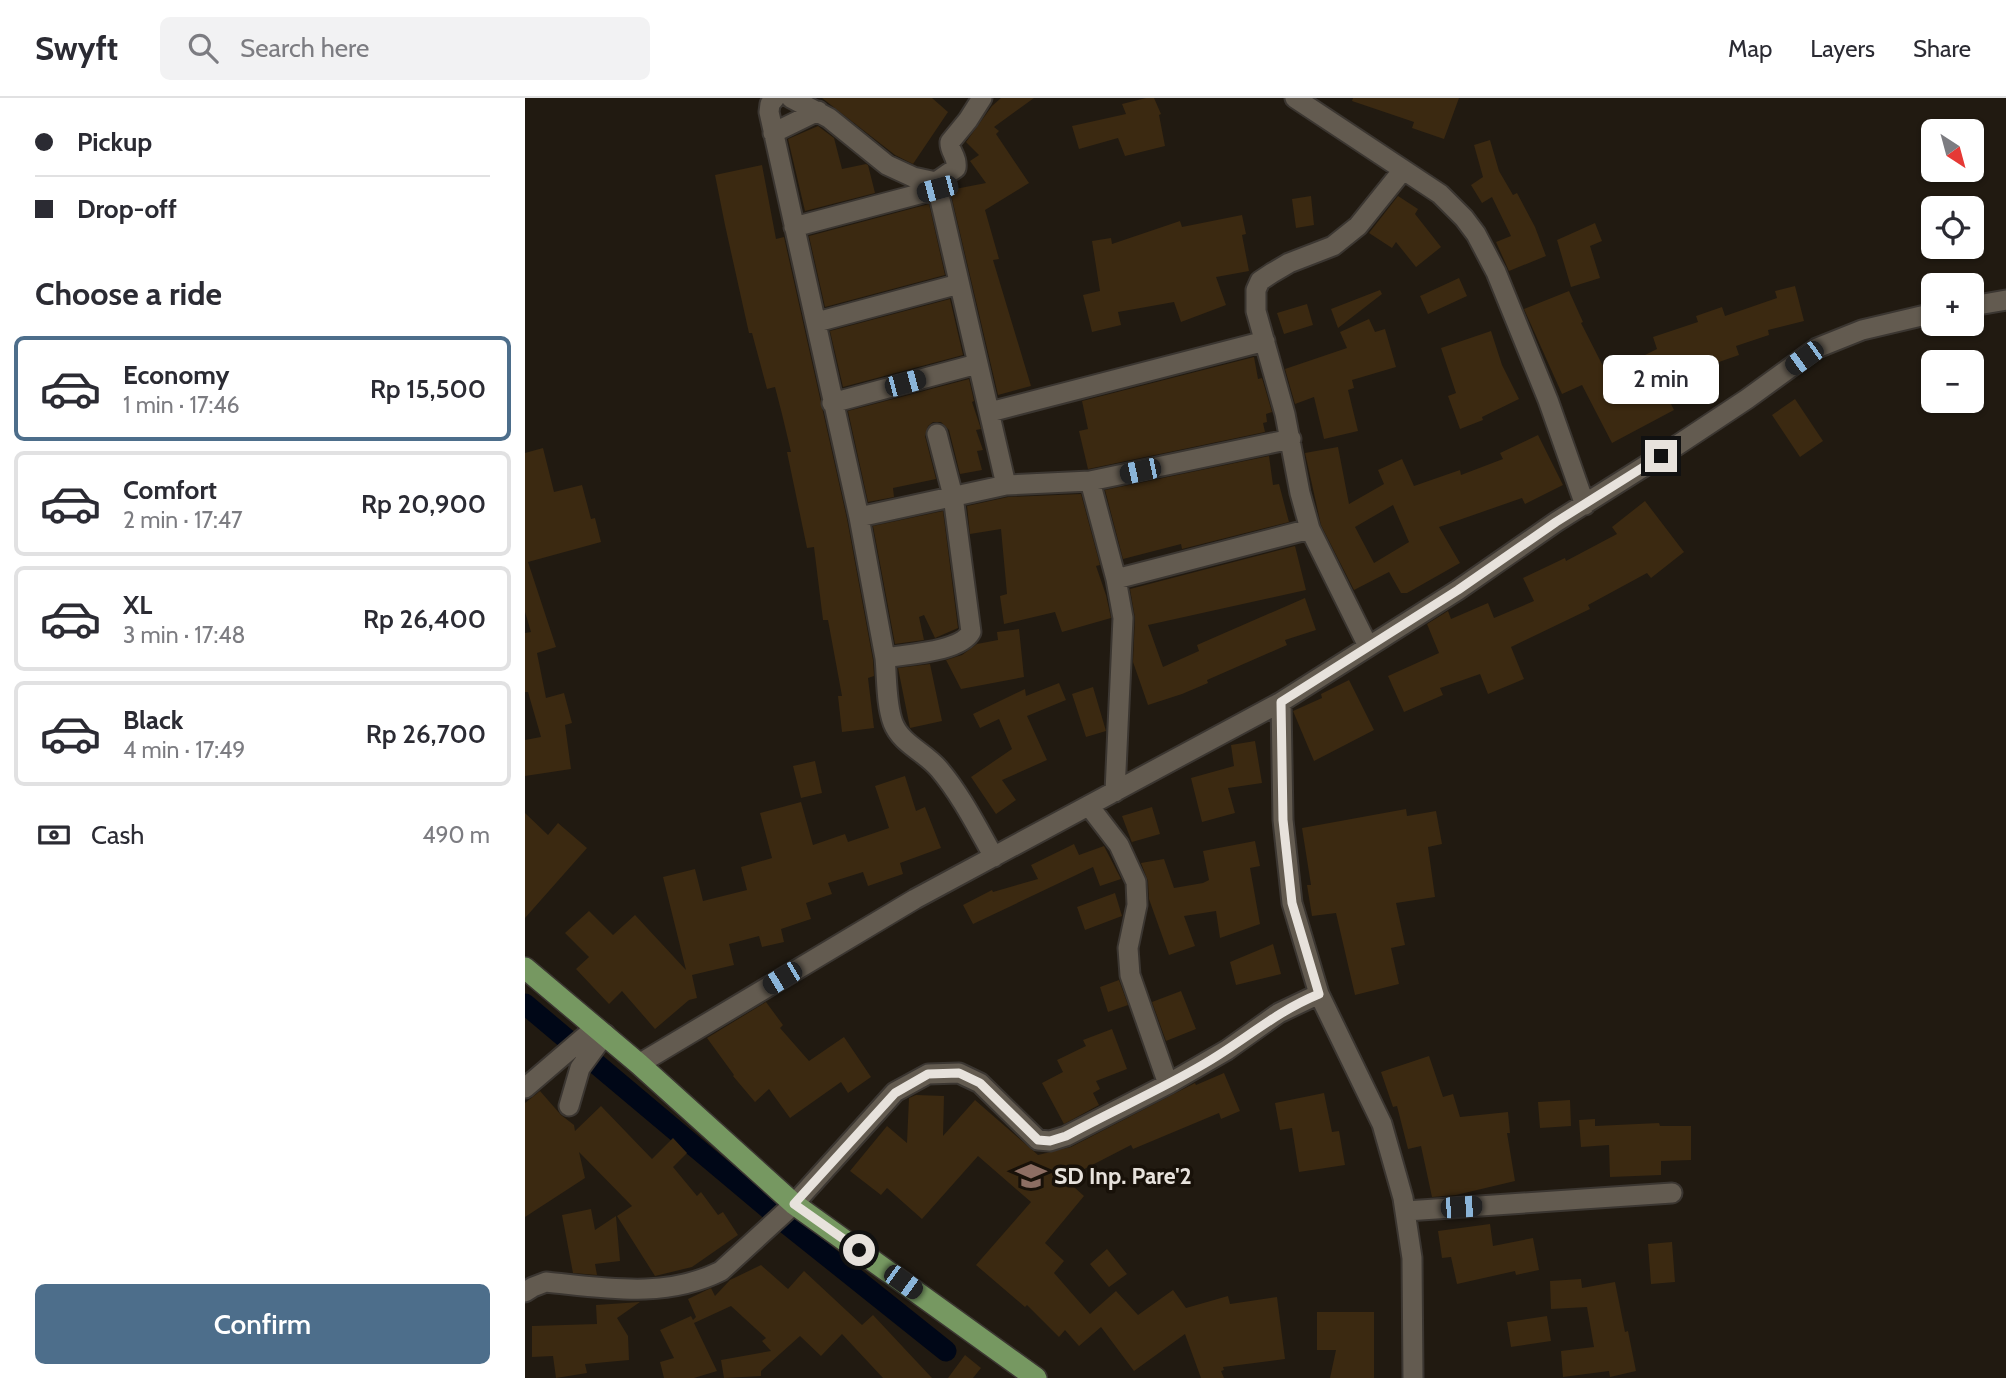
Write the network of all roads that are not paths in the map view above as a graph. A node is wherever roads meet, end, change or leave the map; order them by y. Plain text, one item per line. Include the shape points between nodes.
1 (775, 98) edge
2 (791, 98) edge
3 (982, 98) edge
4 (1295, 98) edge
5 (818, 111) junction
6 (773, 133) junction
7 (1403, 170) junction
8 (937, 186) junction
9 (794, 227) junction
10 (959, 284) junction
11 (2006, 300) edge
12 (1984, 304) edge
13 (1921, 316) edge
14 (817, 322) junction
15 (1265, 341) junction
16 (977, 364) junction
17 (832, 402) junction
18 (989, 412) junction
19 (937, 434) dead end
20 (1291, 439) junction
21 (1090, 481) junction
22 (1006, 485) junction
23 (953, 496) junction
24 (1585, 505) junction
25 (859, 517) junction
26 (1310, 529) junction
27 (1116, 579) junction
28 (1368, 646) junction
29 (885, 658) junction
30 (1281, 702) junction
31 (1115, 792) junction
32 (1089, 806) junction
33 (994, 857) junction
34 (525, 968) edge
35 (1319, 994) junction
36 (595, 1037) junction
37 (639, 1064) junction
38 (1168, 1084) junction
39 (525, 1088) edge
40 (569, 1106) dead end
41 (1672, 1193) dead end
42 (1406, 1211) junction
43 (782, 1215) junction
44 (525, 1292) edge
45 (1036, 1378) edge
46 (1413, 1378) edge

1 - 6 street via 769,112
2 - 5 street
3 - 8 street via 950,142 956,167
4 - 7 street
5 - 6 street
5 - 8 street via 887,165
6 - 9 street
7 - 15 street via 1358,226 1333,246 1289,263 1260,281 1256,311
7 - 24 street via 1440,194 1476,234 1548,400
8 - 9 street
8 - 10 street
9 - 14 street
10 - 14 street
10 - 16 street
11 - 12 street
13 - 24 street via 1862,330 1817,348
14 - 17 street
15 - 18 street
15 - 20 street
16 - 17 street
16 - 18 street
17 - 25 street
18 - 22 street
19 - 23 street
20 - 21 street
20 - 26 street
21 - 22 street
21 - 27 street
22 - 23 street
23 - 25 street
23 - 29 street via 971,632 963,642 949,647
24 - 28 street
25 - 29 street
26 - 27 street
26 - 28 street
27 - 31 street via 1123,630
28 - 30 street
29 - 33 street via 894,726 938,767
30 - 31 street
30 - 35 street via 1283,820 1292,903
31 - 32 street
32 - 33 street
32 - 38 street via 1119,845 1136,882 1130,975
33 - 37 street via 915,899
34 - 36 highway
35 - 38 street via 1279,1013
35 - 42 street via 1382,1124
36 - 37 highway
36 - 39 street
36 - 40 street
37 - 43 highway
38 - 43 street via 1050,1141 1038,1140 980,1083 959,1073 928,1074 895,1093
41 - 42 street
42 - 46 street via 1412,1258
43 - 44 street via 721,1271 707,1278 643,1291 546,1282
43 - 45 highway

